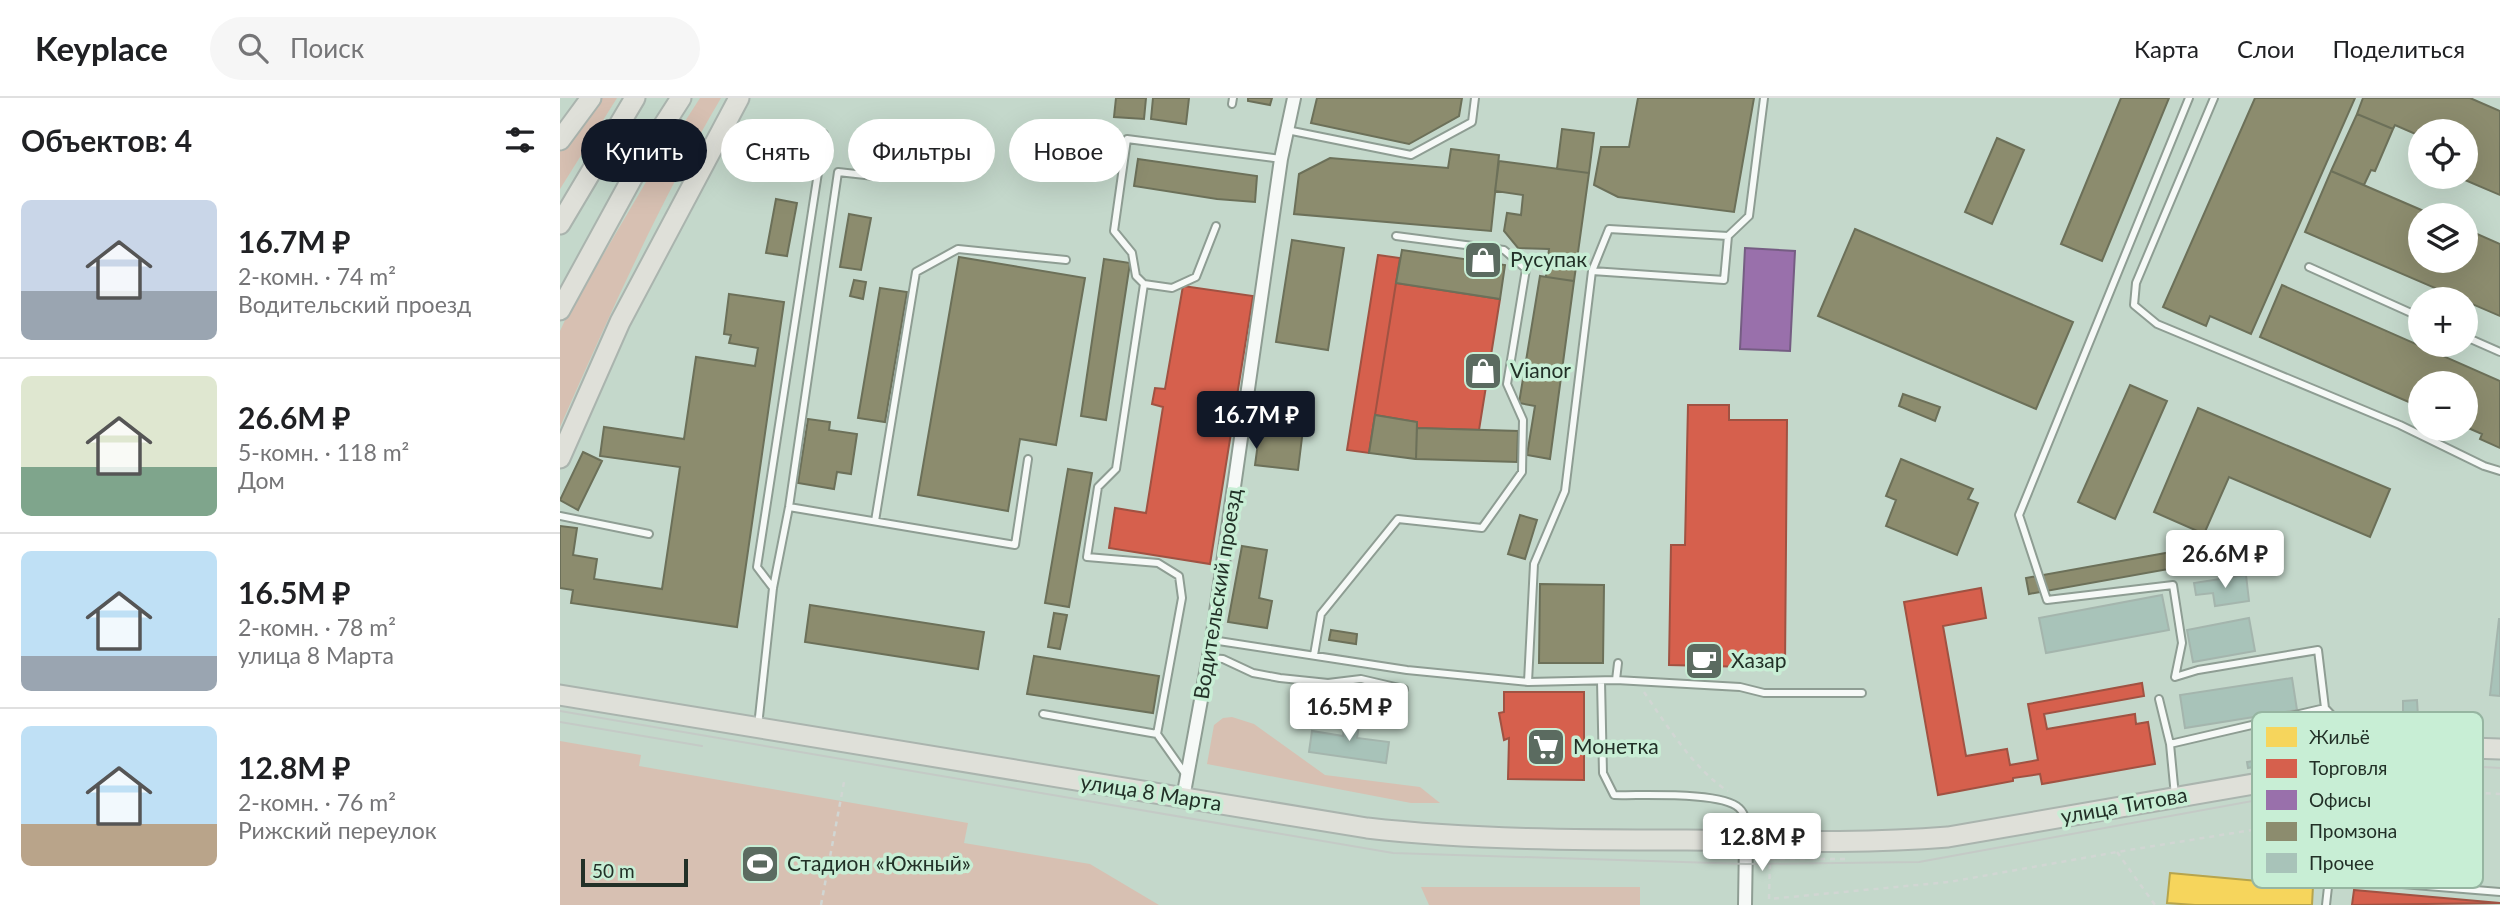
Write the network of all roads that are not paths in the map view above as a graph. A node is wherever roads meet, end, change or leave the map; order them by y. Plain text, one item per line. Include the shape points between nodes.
1 (591, 98) edge
2 (635, 98) edge
3 (681, 98) edge
4 (739, 98) edge
5 (1294, 98) edge
6 (1475, 98) edge
7 (1764, 98) edge
8 (2189, 98) edge
9 (2214, 98) edge
10 (1287, 130) junction
11 (560, 140) edge
12 (1281, 159) junction
13 (848, 173) edge
14 (817, 182) edge
15 (560, 224) edge
16 (1216, 226) dead end
17 (1396, 236) dead end
18 (1728, 236) junction
19 (1066, 260) dead end
20 (2309, 267) dead end
21 (1592, 271) junction
22 (1144, 284) junction
23 (560, 310) edge
24 (2408, 312) edge
25 (2478, 342) edge
26 (2500, 352) edge
27 (560, 458) edge
28 (1028, 459) dead end
29 (2500, 471) edge
30 (789, 507) junction
31 (560, 516) edge
32 (875, 521) junction
33 (649, 534) dead end
34 (773, 588) junction
35 (1212, 640) junction
36 (1314, 655) junction
37 (1209, 659) junction
38 (1618, 663) dead end
39 (1616, 680) junction
40 (1601, 681) junction
41 (1528, 682) junction
42 (1404, 689) dead end
43 (1862, 693) dead end
44 (560, 695) edge
45 (2159, 699) dead end
46 (2325, 708) junction
47 (2308, 712) edge
48 (2329, 712) edge
49 (1042, 715) dead end
50 (2252, 725) edge
51 (758, 728) junction
52 (1157, 734) junction
53 (2170, 744) junction
54 (1186, 775) junction
55 (2252, 784) edge
56 (2175, 797) junction
57 (1183, 798) junction
58 (1746, 841) junction
59 (2451, 888) edge
60 (2500, 892) edge
61 (1745, 905) edge

1 - 11 main road
2 - 15 main road
3 - 23 main road
4 - 27 main road via 620,322
5 - 10 street, Водительский проезд
6 - 10 lane via 1472,122 1411,155
7 - 18 lane via 1749,216
8 - 46 lane via 2020,515 2047,600 2174,585 2182,643 2175,677 2318,649
9 - 29 lane via 2136,283 2134,304 2157,324
10 - 12 street, Водительский проезд
12 - 22 lane via 1128,139 1114,231 1132,253 1136,276
12 - 35 street, Водительский проезд
13 - 30 lane via 838,172
14 - 34 lane via 757,567
16 - 22 lane via 1196,278 1172,288
17 - 36 lane via 1504,250 1526,268 1507,384 1523,420 1522,472 1482,528 1398,519 1321,614
18 - 21 lane via 1609,229
18 - 21 lane via 1724,280
19 - 32 lane via 958,249 916,272
20 - 24 lane
21 - 41 lane via 1565,491 1534,564
22 - 52 lane via 1116,469 1098,487 1087,557 1158,563 1179,576 1182,598
25 - 26 lane
28 - 32 lane via 1015,545
30 - 32 lane
30 - 34 lane
31 - 33 lane
34 - 51 lane
35 - 36 lane
35 - 37 street, Водительский проезд
36 - 41 lane
37 - 42 lane via 1223,659 1253,673 1280,678 1328,683 1361,678
37 - 54 street, Водительский проезд
38 - 39 lane
39 - 40 lane
39 - 43 lane via 1740,687 1765,693
40 - 41 lane
40 - 58 lane via 1603,773 1614,795 1717,797 1739,807 1746,820
44 - 51 main road, улица 8 Марта
45 - 53 lane
46 - 47 lane
46 - 48 lane
49 - 52 lane
50 - 53 lane
51 - 57 main road, улица 8 Марта
52 - 54 lane
53 - 56 lane
54 - 57 street, Водительский проезд
55 - 56 main road, улица Титова
56 - 58 main road, улица Титова via 1948,837 1891,842
57 - 58 main road, улица 8 Марта via 1406,832
58 - 61 street
59 - 60 lane

